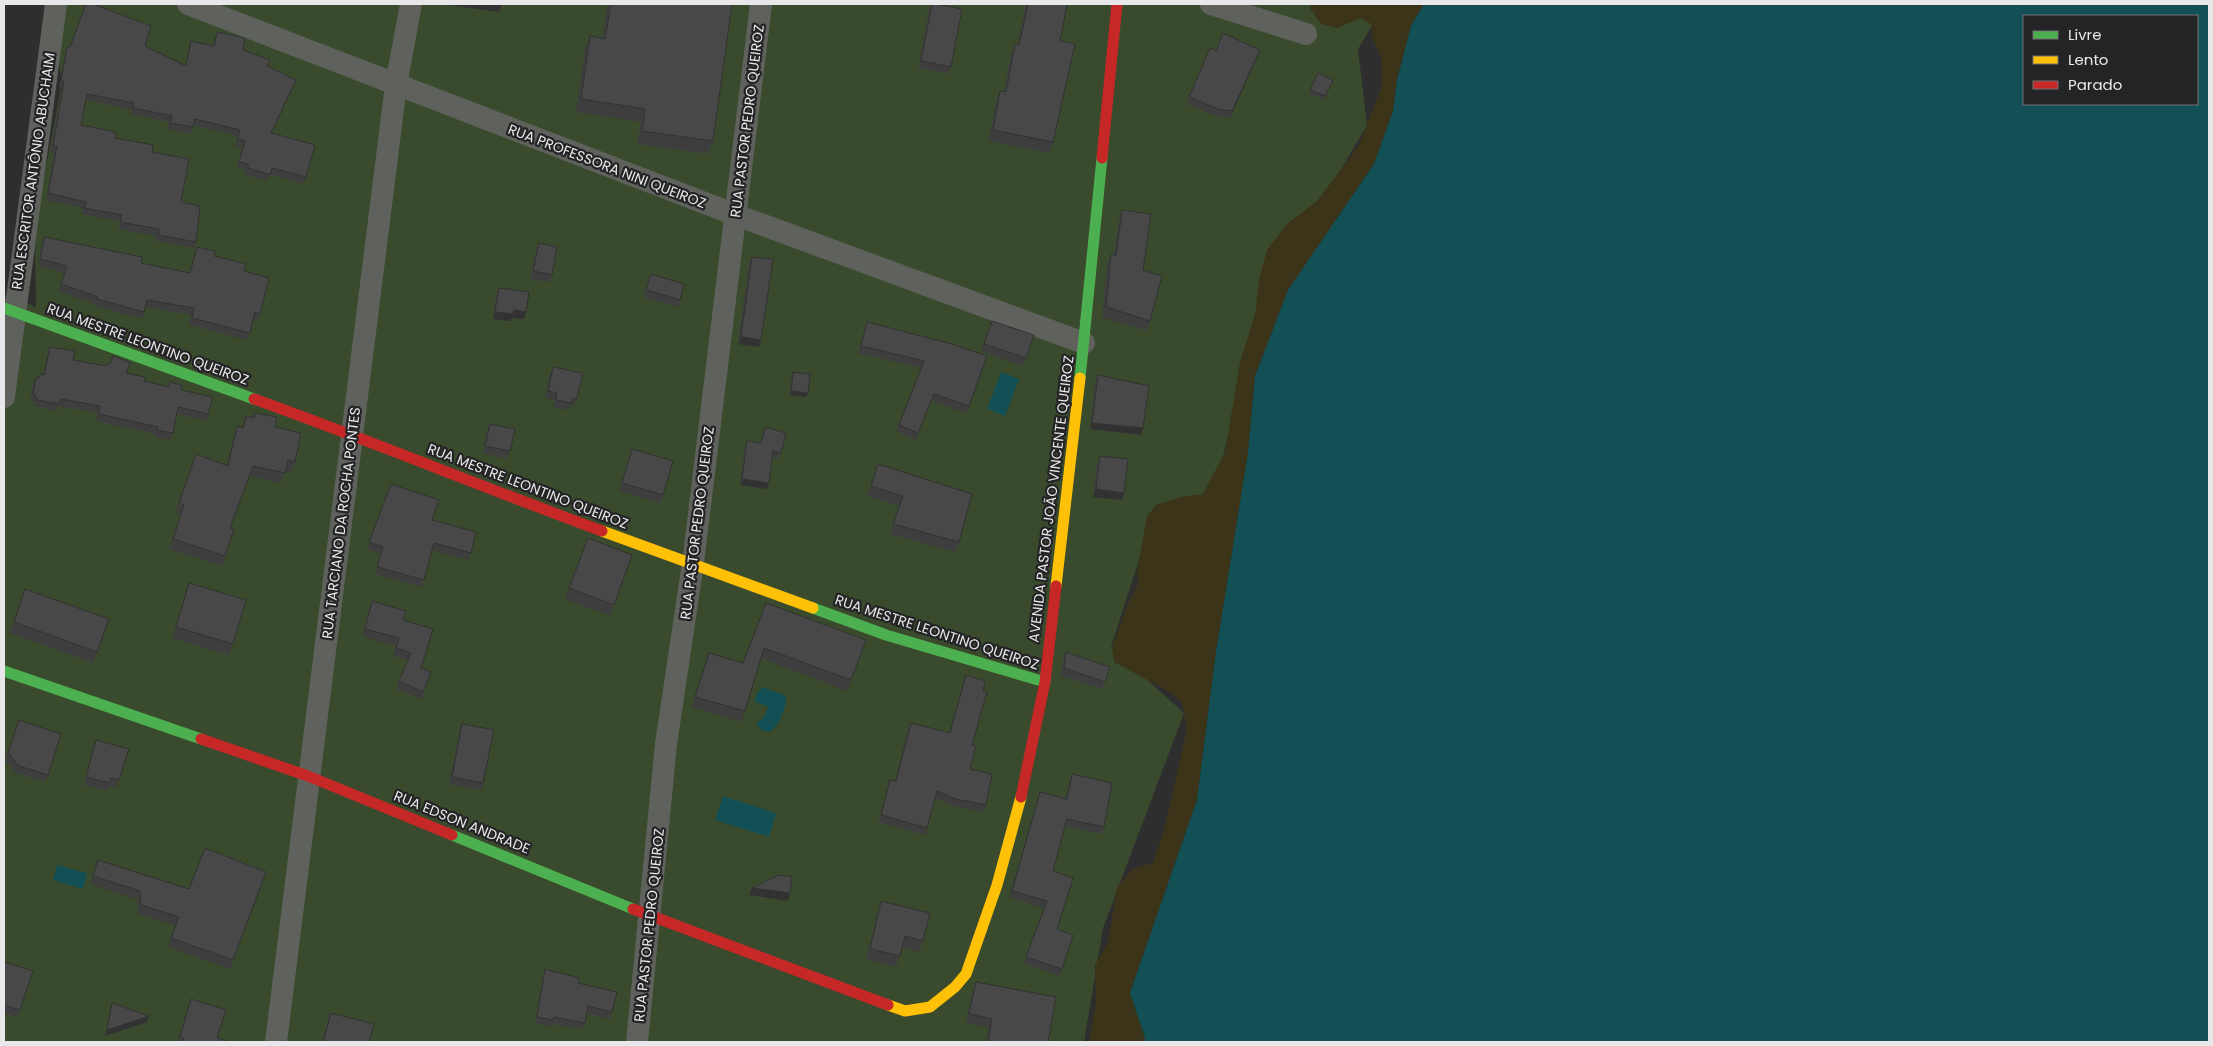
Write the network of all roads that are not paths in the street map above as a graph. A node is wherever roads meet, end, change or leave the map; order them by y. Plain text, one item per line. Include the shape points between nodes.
1 (56, 4) edge
2 (188, 4) edge
3 (411, 4) edge
4 (762, 4) edge
5 (1117, 4) edge
6 (1211, 4) edge
7 (1306, 34) dead end
8 (396, 85) junction
9 (736, 215) junction
10 (9, 310) edge
11 (1084, 343) junction
12 (4, 397) edge
13 (352, 434) junction
14 (693, 563) junction
15 (4, 672) edge
16 (1045, 682) junction
17 (308, 776) junction
18 (651, 916) junction
19 (905, 1011) joint
20 (276, 1042) edge
21 (637, 1042) edge

1 - 10 street, RUA ESCRITOR ANTÔNIO ABUCHAIM
2 - 8 street, RUA PROFESSORA NINI QUEIROZ
3 - 8 street, RUA TARCIANO DA ROCHA PONTES
4 - 9 street, RUA PASTOR PEDRO QUEIROZ
5 - 11 street, AVENIDA PASTOR JOÃO VINCENTE QUEIROZ
6 - 7 street
8 - 9 street, RUA PROFESSORA NINI QUEIROZ
8 - 13 street, RUA TARCIANO DA ROCHA PONTES
9 - 11 street, RUA PROFESSORA NINI QUEIROZ
9 - 14 street, RUA PASTOR PEDRO QUEIROZ
10 - 12 street, RUA ESCRITOR ANTÔNIO ABUCHAIM
10 - 13 street, RUA MESTRE LEONTINO QUEIROZ
11 - 16 street, AVENIDA PASTOR JOÃO VINCENTE QUEIROZ
13 - 14 street, RUA MESTRE LEONTINO QUEIROZ via 516,499
13 - 17 street, RUA TARCIANO DA ROCHA PONTES
14 - 16 street, RUA MESTRE LEONTINO QUEIROZ via 886,634
14 - 18 street, RUA PASTOR PEDRO QUEIROZ via 666,744
15 - 17 street, RUA EDSON ANDRADE
16 - 19 street, AVENIDA PASTOR JOÃO VINCENTE QUEIROZ via 1026,780 997,885 966,974 930,1007
17 - 18 street, RUA EDSON ANDRADE
17 - 20 street, RUA TARCIANO DA ROCHA PONTES
18 - 19 street, RUA EDSON ANDRADE
18 - 21 street, RUA PASTOR PEDRO QUEIROZ

